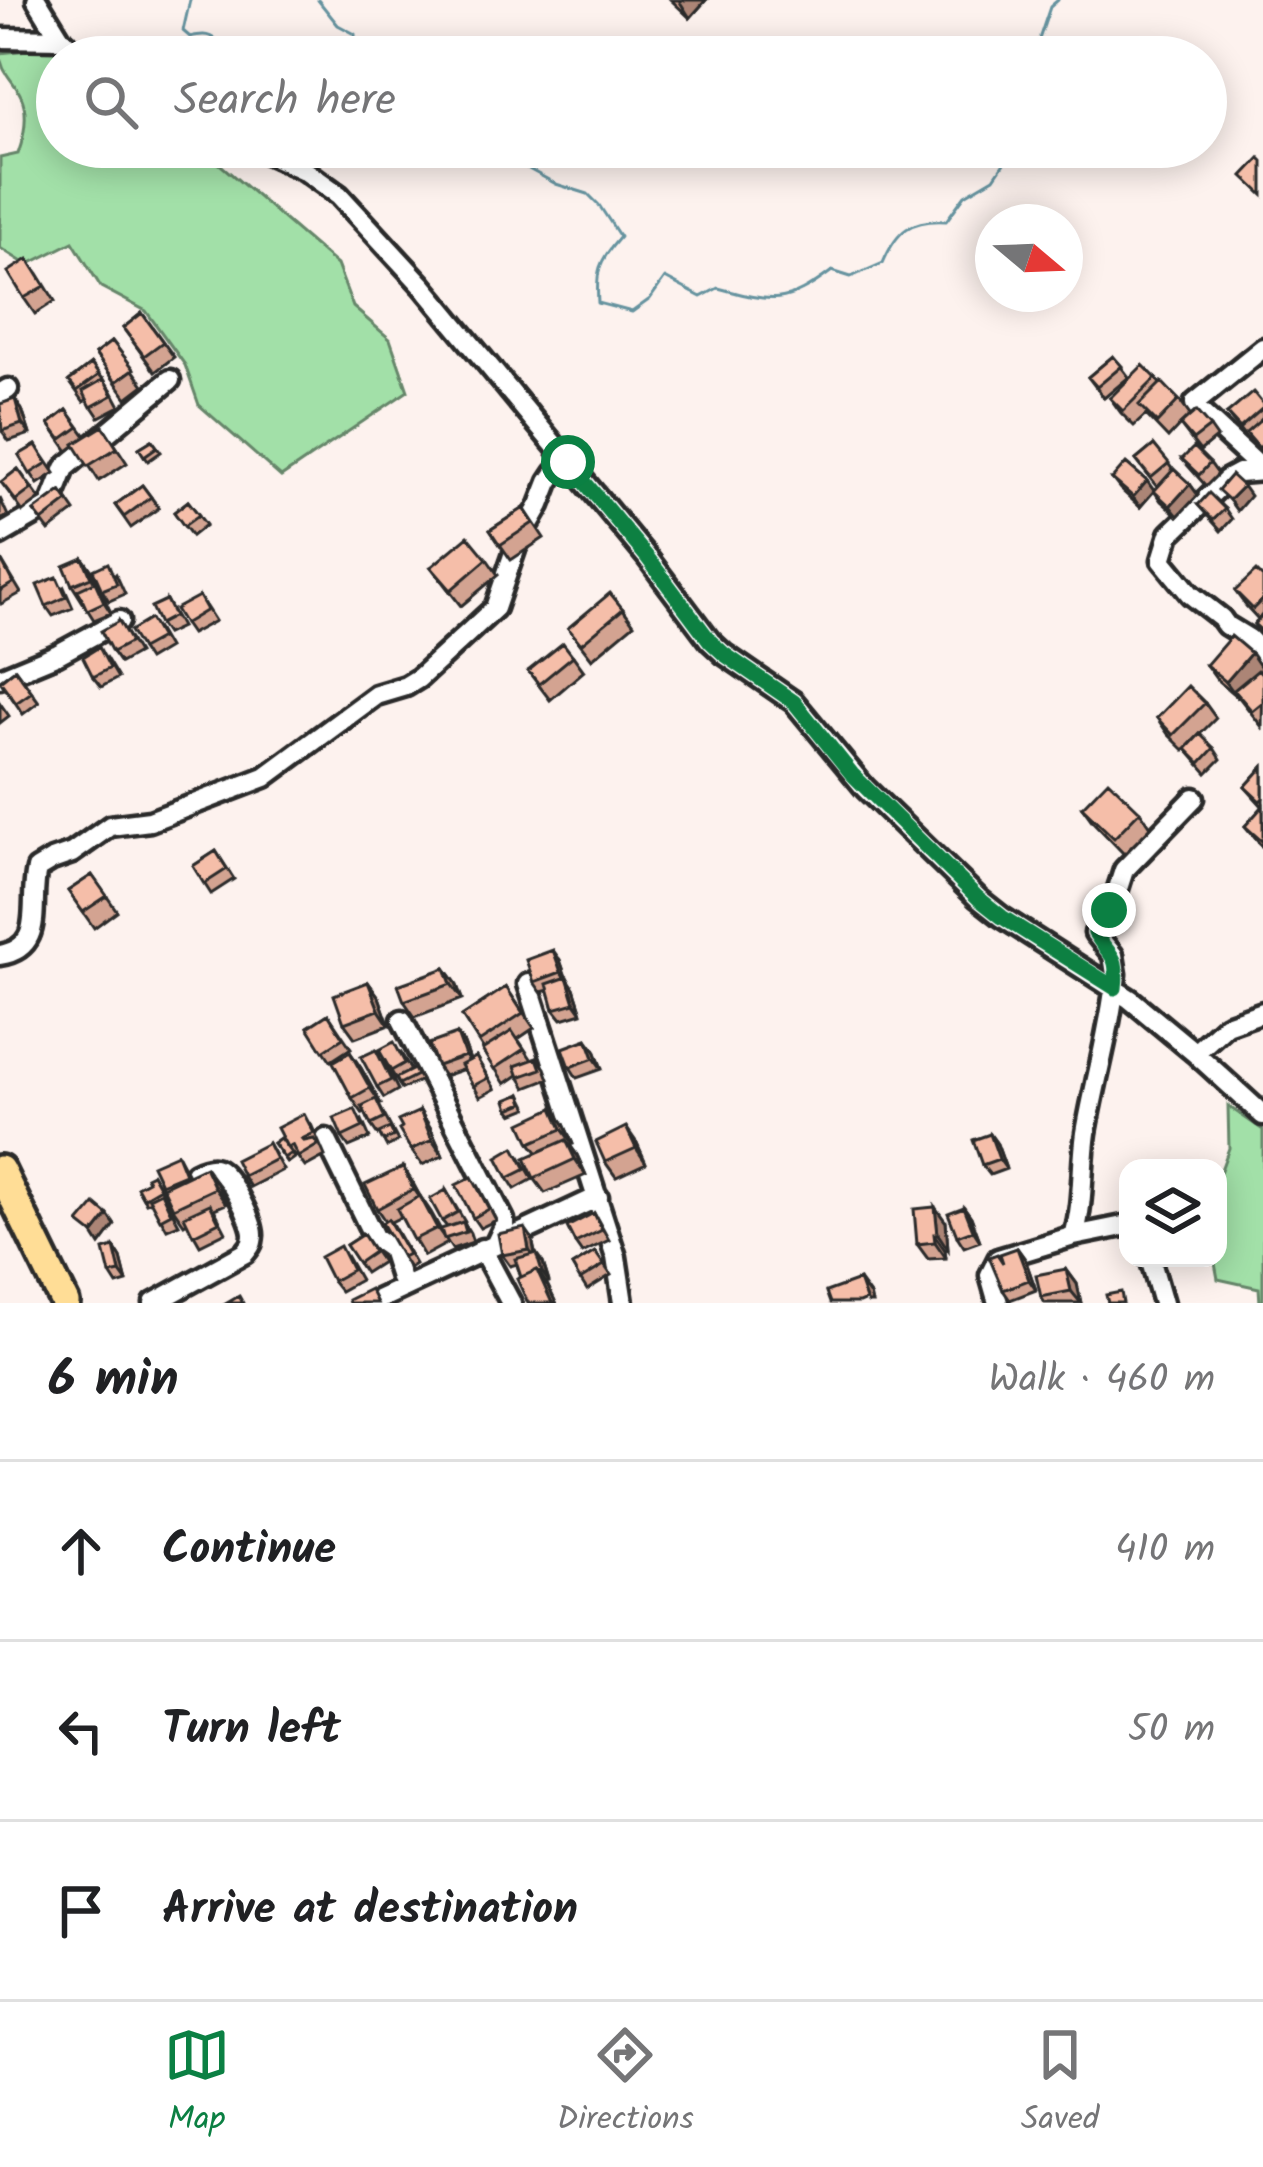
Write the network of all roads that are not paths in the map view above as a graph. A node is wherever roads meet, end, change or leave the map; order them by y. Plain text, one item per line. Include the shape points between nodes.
1 (37, 0) edge
2 (59, 36) edge
3 (0, 38) edge
4 (36, 39) edge
5 (300, 168) edge
6 (1263, 349) edge
7 (170, 380) dead end
8 (568, 462) junction
9 (1263, 471) edge
10 (0, 536) edge
11 (119, 621) edge
12 (1263, 654) edge
13 (0, 678) edge
14 (1194, 798) dead end
15 (0, 955) edge
16 (528, 984) edge
17 (1115, 988) junction
18 (1263, 1012) edge
19 (402, 1020) dead end
20 (1195, 1052) junction
21 (1263, 1115) edge
22 (326, 1139) dead end
23 (0, 1169) edge
24 (195, 1173) edge
25 (598, 1197) junction
26 (1119, 1227) edge
27 (1074, 1236) junction
28 (489, 1246) junction
29 (1153, 1267) edge
30 (403, 1288) junction
31 (65, 1303) edge
32 (154, 1303) edge
33 (370, 1303) edge
34 (511, 1303) edge
35 (623, 1303) edge
36 (998, 1303) edge
37 (1163, 1303) edge

1 - 2 street
3 - 4 street
5 - 8 street via 339,195 422,285
6 - 9 street via 1195,403
7 - 10 street via 65,468 50,506
8 - 15 street via 516,547 495,608 419,678 376,695 265,777 150,820 110,826 37,869 32,932 25,946
8 - 17 street via 710,641 794,702 874,797 978,898
9 - 12 street via 1240,473 1215,489 1170,534 1162,560
11 - 13 street
14 - 17 street via 1124,870 1098,925 1097,938 1117,963
16 - 25 street
17 - 20 street
17 - 27 street
18 - 20 street via 1226,1025
19 - 28 street via 503,1220
20 - 21 street
22 - 30 street via 374,1237 391,1249
23 - 31 highway
24 - 32 street via 211,1167 227,1176 252,1226 250,1247
25 - 28 street
25 - 35 street
26 - 27 street
27 - 36 street via 998,1259 990,1275
28 - 30 street
28 - 34 street
29 - 37 street
30 - 33 street

